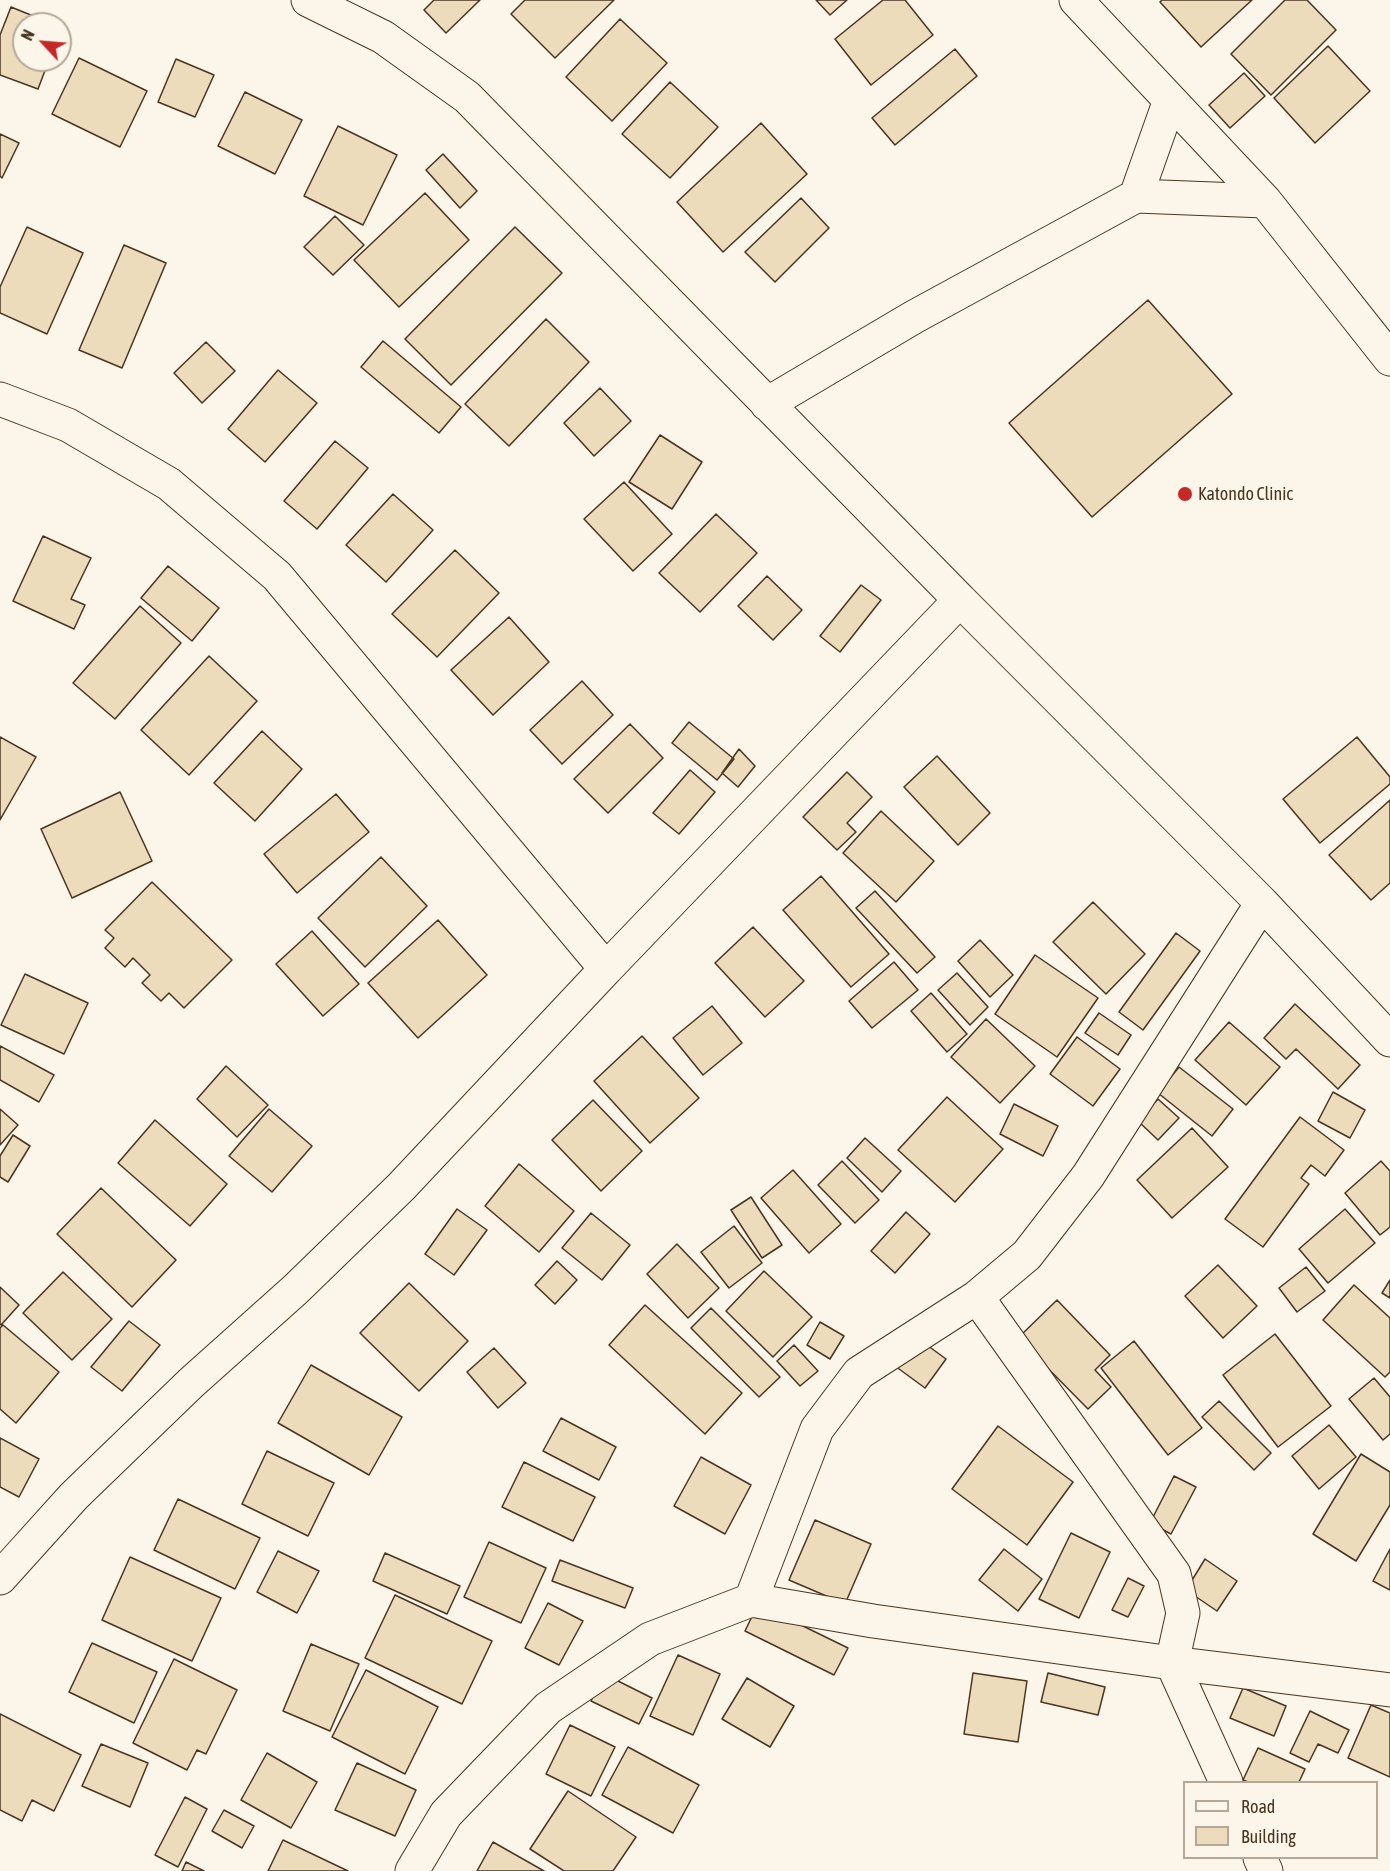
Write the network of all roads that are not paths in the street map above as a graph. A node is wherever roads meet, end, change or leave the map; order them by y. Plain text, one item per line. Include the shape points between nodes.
1 (308, 0) edge
2 (1076, 0) edge
3 (1170, 100) junction
4 (1136, 196) junction
5 (1265, 201) junction
6 (1390, 358) edge
7 (0, 399) edge
8 (767, 404) junction
9 (960, 600) junction
10 (1262, 903) junction
11 (606, 969) junction
12 (1390, 1040) edge
13 (977, 1297) junction
14 (0, 1578) edge
15 (751, 1600) junction
16 (1172, 1663) junction
17 (1390, 1690) edge
18 (1226, 1781) edge
19 (412, 1871) edge

1 - 8 street via 383,37 467,97
2 - 3 street
3 - 4 street
3 - 5 street
4 - 5 street
4 - 8 street via 914,317
5 - 6 street
7 - 11 street via 68,425 169,484 277,576
8 - 9 street
9 - 10 street
9 - 11 street
10 - 12 street
10 - 13 street via 1088,1176 1027,1255
11 - 14 street via 401,1187 74,1496
13 - 15 street via 859,1373 817,1429
13 - 16 street via 1174,1574 1183,1613
15 - 16 street
15 - 19 street via 650,1639 548,1708 446,1814
16 - 17 street
16 - 18 street

